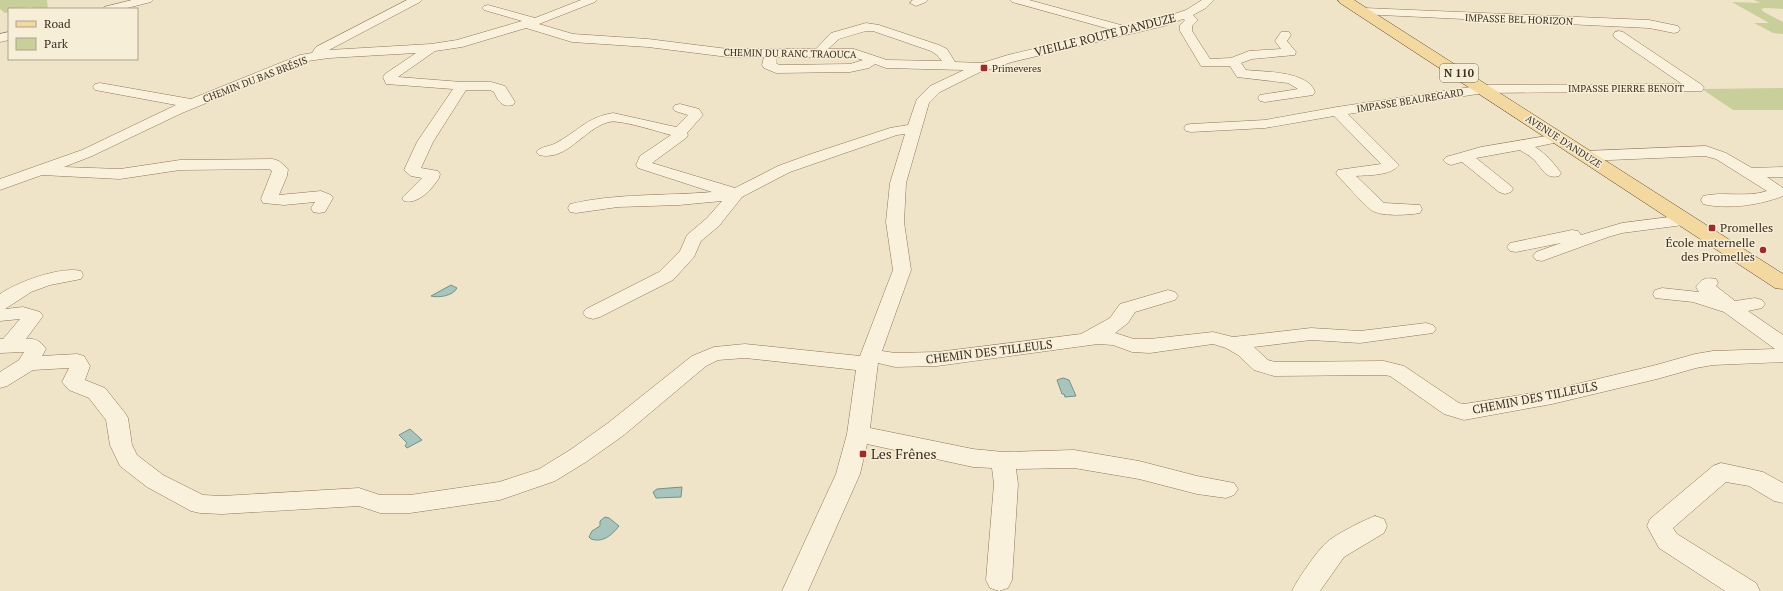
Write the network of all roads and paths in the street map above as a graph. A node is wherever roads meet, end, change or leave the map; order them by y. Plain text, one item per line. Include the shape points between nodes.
1 (147, 0) edge
2 (416, 0) edge
3 (591, 0) edge
4 (1016, 0) edge
5 (1208, 0) edge
6 (1345, 0) edge
7 (112, 8) edge
8 (488, 8) dead end
9 (1364, 12) junction
10 (1184, 14) junction
11 (530, 22) junction
12 (1674, 29) dead end
13 (1126, 31) junction
14 (1286, 35) dead end
15 (1619, 35) dead end
16 (431, 48) junction
17 (820, 53) junction
18 (772, 54) junction
19 (316, 56) junction
20 (873, 60) junction
21 (1234, 62) junction
22 (950, 64) junction
23 (983, 67) junction
24 (462, 86) junction
25 (100, 87) dead end
26 (1484, 89) junction
27 (1265, 98) dead end
28 (508, 102) dead end
29 (192, 104) junction
30 (680, 108) dead end
31 (1337, 111) junction
32 (1191, 128) dead end
33 (914, 129) junction
34 (679, 132) junction
35 (1558, 138) junction
36 (1523, 145) junction
37 (544, 152) dead end
38 (1586, 156) junction
39 (39, 170) junction
40 (1783, 172) edge
41 (1553, 173) dead end
42 (1748, 173) junction
43 (0, 185) edge
44 (1505, 189) dead end
45 (736, 194) junction
46 (410, 198) dead end
47 (1709, 200) dead end
48 (319, 208) dead end
49 (576, 208) dead end
50 (1414, 209) dead end
51 (1684, 220) junction
52 (1602, 233) junction
53 (1516, 247) dead end
54 (1542, 256) dead end
55 (74, 275) dead end
56 (1709, 283) dead end
57 (1783, 283) edge
58 (1662, 294) dead end
59 (1168, 296) dead end
60 (0, 304) edge
61 (1755, 304) dead end
62 (1730, 308) junction
63 (593, 313) dead end
64 (0, 315) edge
65 (1426, 329) dead end
66 (1083, 340) junction
67 (1233, 343) junction
68 (1783, 345) edge
69 (4, 346) edge
70 (1783, 355) edge
71 (869, 360) junction
72 (27, 365) junction
73 (0, 381) edge
74 (858, 434) junction
75 (1003, 461) junction
76 (1226, 489) dead end
77 (1783, 494) edge
78 (1375, 526) dead end
79 (999, 580) dead end
80 (795, 591) edge
81 (1305, 591) edge
82 (1747, 591) edge

1 - 7 street
2 - 19 street via 320,50
3 - 11 street, CHEMIN DU BAS BRÉSIS
4 - 13 street
5 - 10 street, VIEILLE ROUTE D'ANDUZE via 1202,6
6 - 9 main road, AVENUE D'ANDUZE / N 110
8 - 11 street, CHEMIN DU RANC TRAOUCA
9 - 12 street, IMPASSE BEL HORIZON via 1649,24
9 - 26 main road, AVENUE D'ANDUZE / N 110
10 - 13 street, VIEILLE ROUTE D'ANDUZE
10 - 21 street via 1192,20 1186,25 1186,31 1206,63
11 - 16 street, CHEMIN DU BAS BRÉSIS via 458,44
11 - 18 street, CHEMIN DU RANC TRAOUCA via 565,36 592,40 648,43 728,53
13 - 23 street, VIEILLE ROUTE D'ANDUZE
14 - 21 street via 1281,41 1290,52 1249,56
15 - 26 street, IMPASSE PIERRE BENOIT via 1697,88
16 - 19 street, CHEMIN DU BAS BRÉSIS
16 - 24 street via 394,72 390,77 391,81
17 - 18 street, CHEMIN DU RANC TRAOUCA
17 - 20 street, CHEMIN DU RANC TRAOUCA via 860,54
17 - 22 street via 835,36 859,28 875,28 935,48 942,52
18 - 20 street via 769,65 776,68 850,68
19 - 29 street, CHEMIN DU BAS BRÉSIS via 305,58
20 - 22 street, CHEMIN DU RANC TRAOUCA via 886,64
21 - 27 street via 1242,74 1292,79 1308,92
22 - 23 street, CHEMIN DU RANC TRAOUCA
23 - 33 street, VIEILLE ROUTE D'ANDUZE via 935,89 928,95 922,102
24 - 28 street via 491,86 500,89
24 - 46 street via 425,142 412,170 432,174 431,178
25 - 29 street
26 - 31 street, IMPASSE BEAUREGARD
26 - 35 main road, AVENUE D'ANDUZE / N 110
29 - 39 street, CHEMIN DU BAS BRÉSIS via 87,153
30 - 34 street via 696,115
31 - 32 street, IMPASSE BEAUREGARD via 1265,124
31 - 50 street, IMPASSE BEAUREGARD via 1391,165 1344,173 1378,207
33 - 45 street via 895,131 816,157 784,169
33 - 71 street, VIEILLE ROUTE D'ANDUZE via 898,184 895,222 902,270
34 - 37 street via 614,117 605,118 561,147
34 - 45 street via 679,137 645,159 644,165
35 - 36 street
35 - 38 main road, AVENUE D'ANDUZE / N 110
36 - 41 street via 1539,156
36 - 44 street via 1458,158
38 - 42 street via 1706,151 1721,156
38 - 51 main road, AVENUE D'ANDUZE / N 110
39 - 43 street, CHEMIN DU BAS BRÉSIS
39 - 48 street via 120,174 169,166 273,164 280,169 269,199 321,196 325,198
40 - 42 street
42 - 47 street via 1778,192 1753,198
45 - 49 street via 679,200 618,202
45 - 63 street via 713,222 693,239 688,253 666,276
51 - 52 street
51 - 57 main road, AVENUE D'ANDUZE / N 110
52 - 53 street via 1579,234
52 - 54 street
55 - 60 street via 31,285
56 - 62 street via 1705,287
58 - 62 street via 1694,296
59 - 66 street, CHEMIN DES TILLEULS via 1127,308 1120,322
61 - 62 street
62 - 68 street
64 - 69 street via 23,313 33,316
65 - 67 street, CHEMIN DES TILLEULS via 1360,337 1310,334
66 - 67 street, CHEMIN DES TILLEULS via 1116,339 1132,345 1150,346 1213,338
66 - 71 street, CHEMIN DES TILLEULS via 937,360
67 - 70 street, CHEMIN DES TILLEULS via 1261,365 1274,369 1384,368 1397,371 1452,409 1464,412 1552,397 1695,361
69 - 72 street via 31,344 36,349
71 - 72 street, CHEMIN DES TILLEULS via 745,352 714,354 699,361 616,429 547,475 500,491 410,504 380,504 359,497 200,504 155,481 128,460 121,446 117,418 97,393 73,382 80,366 78,361
71 - 74 street, VIEILLE ROUTE D'ANDUZE
72 - 73 street
74 - 75 street via 973,458
74 - 80 street, VIEILLE ROUTE D'ANDUZE via 848,474
75 - 76 street via 1074,459
75 - 79 street via 1006,484
77 - 82 street via 1755,478 1721,472 1659,526 1668,541
78 - 81 street via 1335,550

